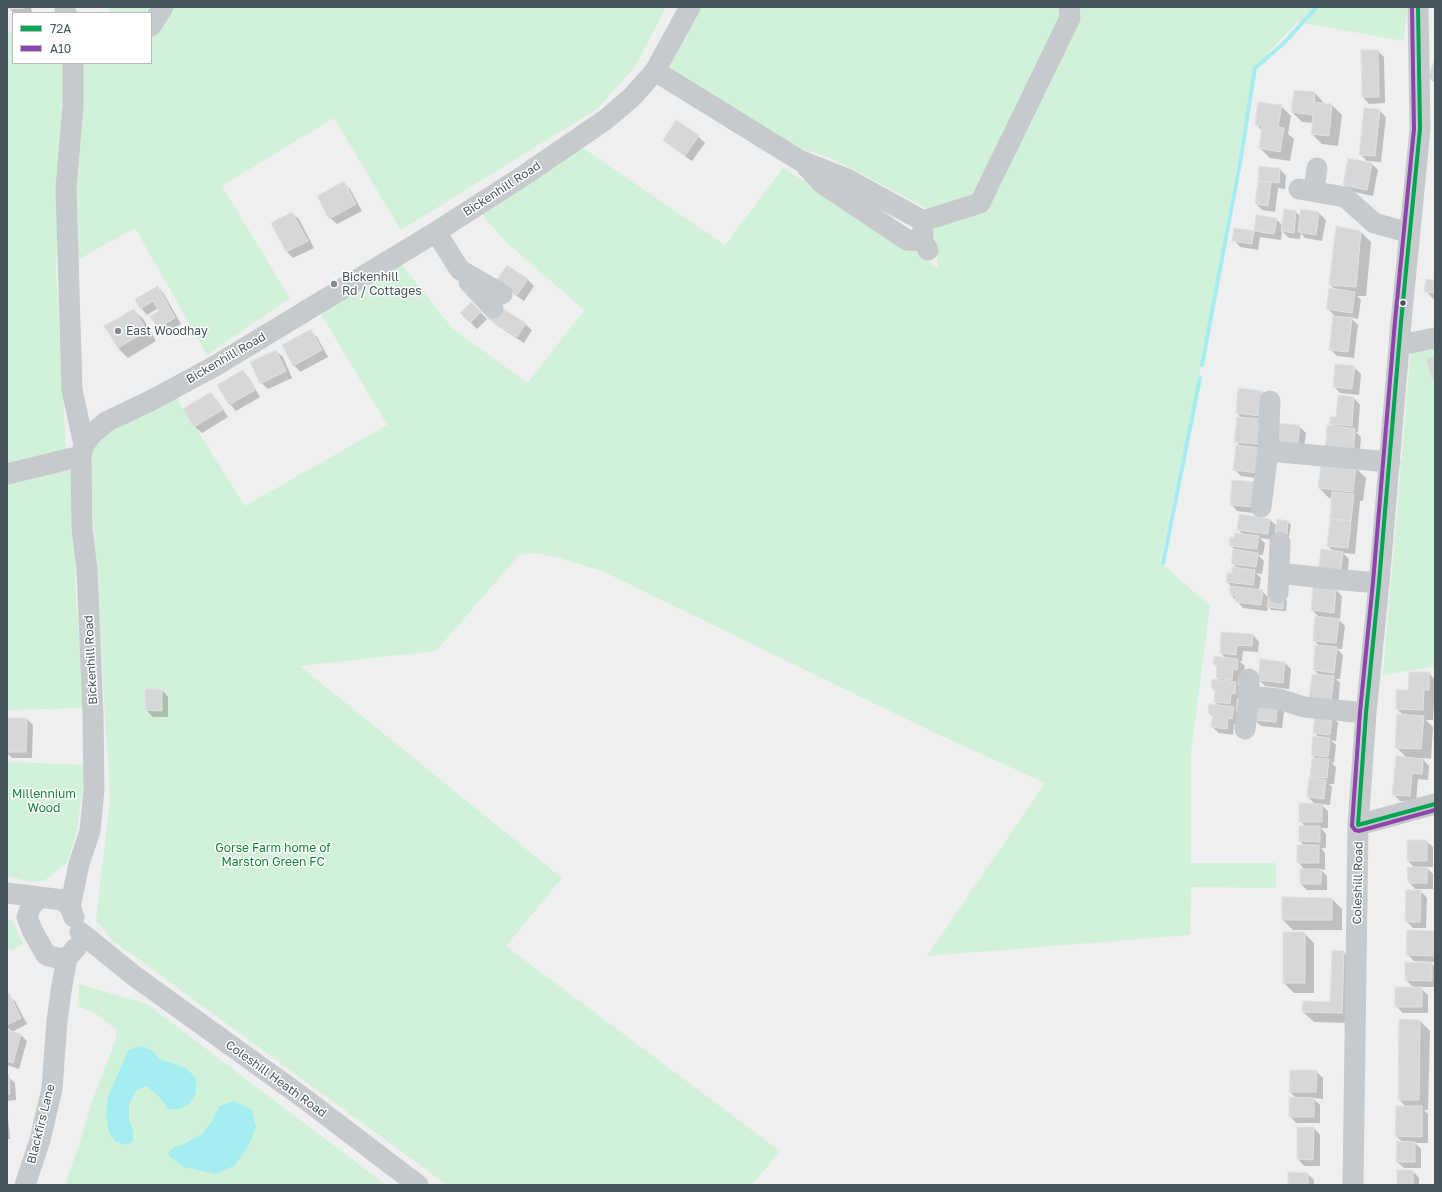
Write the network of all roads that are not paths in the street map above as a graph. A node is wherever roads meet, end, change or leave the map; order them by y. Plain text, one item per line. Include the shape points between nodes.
1 (163, 7) edge
2 (690, 7) edge
3 (1069, 7) edge
4 (1418, 7) edge
5 (152, 24) edge
6 (73, 64) edge
7 (655, 71) junction
8 (1428, 132) edge
9 (1317, 168) dead end
10 (436, 232) junction
11 (1410, 233) junction
12 (497, 301) dead end
13 (1435, 338) edge
14 (1400, 345) junction
15 (1270, 401) dead end
16 (82, 451) junction
17 (1268, 451) junction
18 (1390, 462) junction
19 (7, 474) edge
20 (1261, 507) dead end
21 (1280, 542) dead end
22 (1379, 583) junction
23 (1366, 712) junction
24 (1245, 729) dead end
25 (1435, 804) edge
26 (1358, 825) junction
27 (7, 893) edge
28 (7, 900) edge
29 (53, 901) junction
30 (27, 917) junction
31 (74, 947) junction
32 (46, 955) junction
33 (61, 991) junction
34 (25, 1185) edge
35 (418, 1185) edge
36 (1354, 1185) edge

1 - 5 street
2 - 7 street, Bickenhill Road
3 - 7 street via 1070,18 980,203 924,238 847,178 799,160
4 - 8 street, Coleshill Road
6 - 16 street via 66,188 72,390
7 - 10 street, Bickenhill Road via 632,97 605,120
8 - 11 street, Coleshill Road
9 - 11 street via 1306,190 1345,197 1374,223
10 - 12 street via 460,270
10 - 16 street, Bickenhill Road via 215,366 106,422 91,435
11 - 14 street, Coleshill Road
13 - 14 street
14 - 18 street, Coleshill Road
15 - 17 street
16 - 19 street
16 - 29 street, Bickenhill Road via 82,527 87,570 94,715 94,789 90,831 85,850 79,864
17 - 18 street
17 - 20 street
18 - 22 street, Coleshill Road
21 - 22 street via 1279,583 1332,580
22 - 23 street, Coleshill Road
23 - 24 street via 1304,707 1249,688
23 - 26 street, Coleshill Road
25 - 26 street
26 - 36 street, Coleshill Road
27 - 29 street
28 - 30 street
29 - 30 street, Bickenhill Road via 31,906
29 - 31 street
30 - 32 street
31 - 32 street via 57,958
31 - 33 street, Blackfirs Lane
31 - 35 street, Coleshill Heath Road via 133,974
32 - 33 street
33 - 34 street, Blackfirs Lane via 52,1089 40,1140

